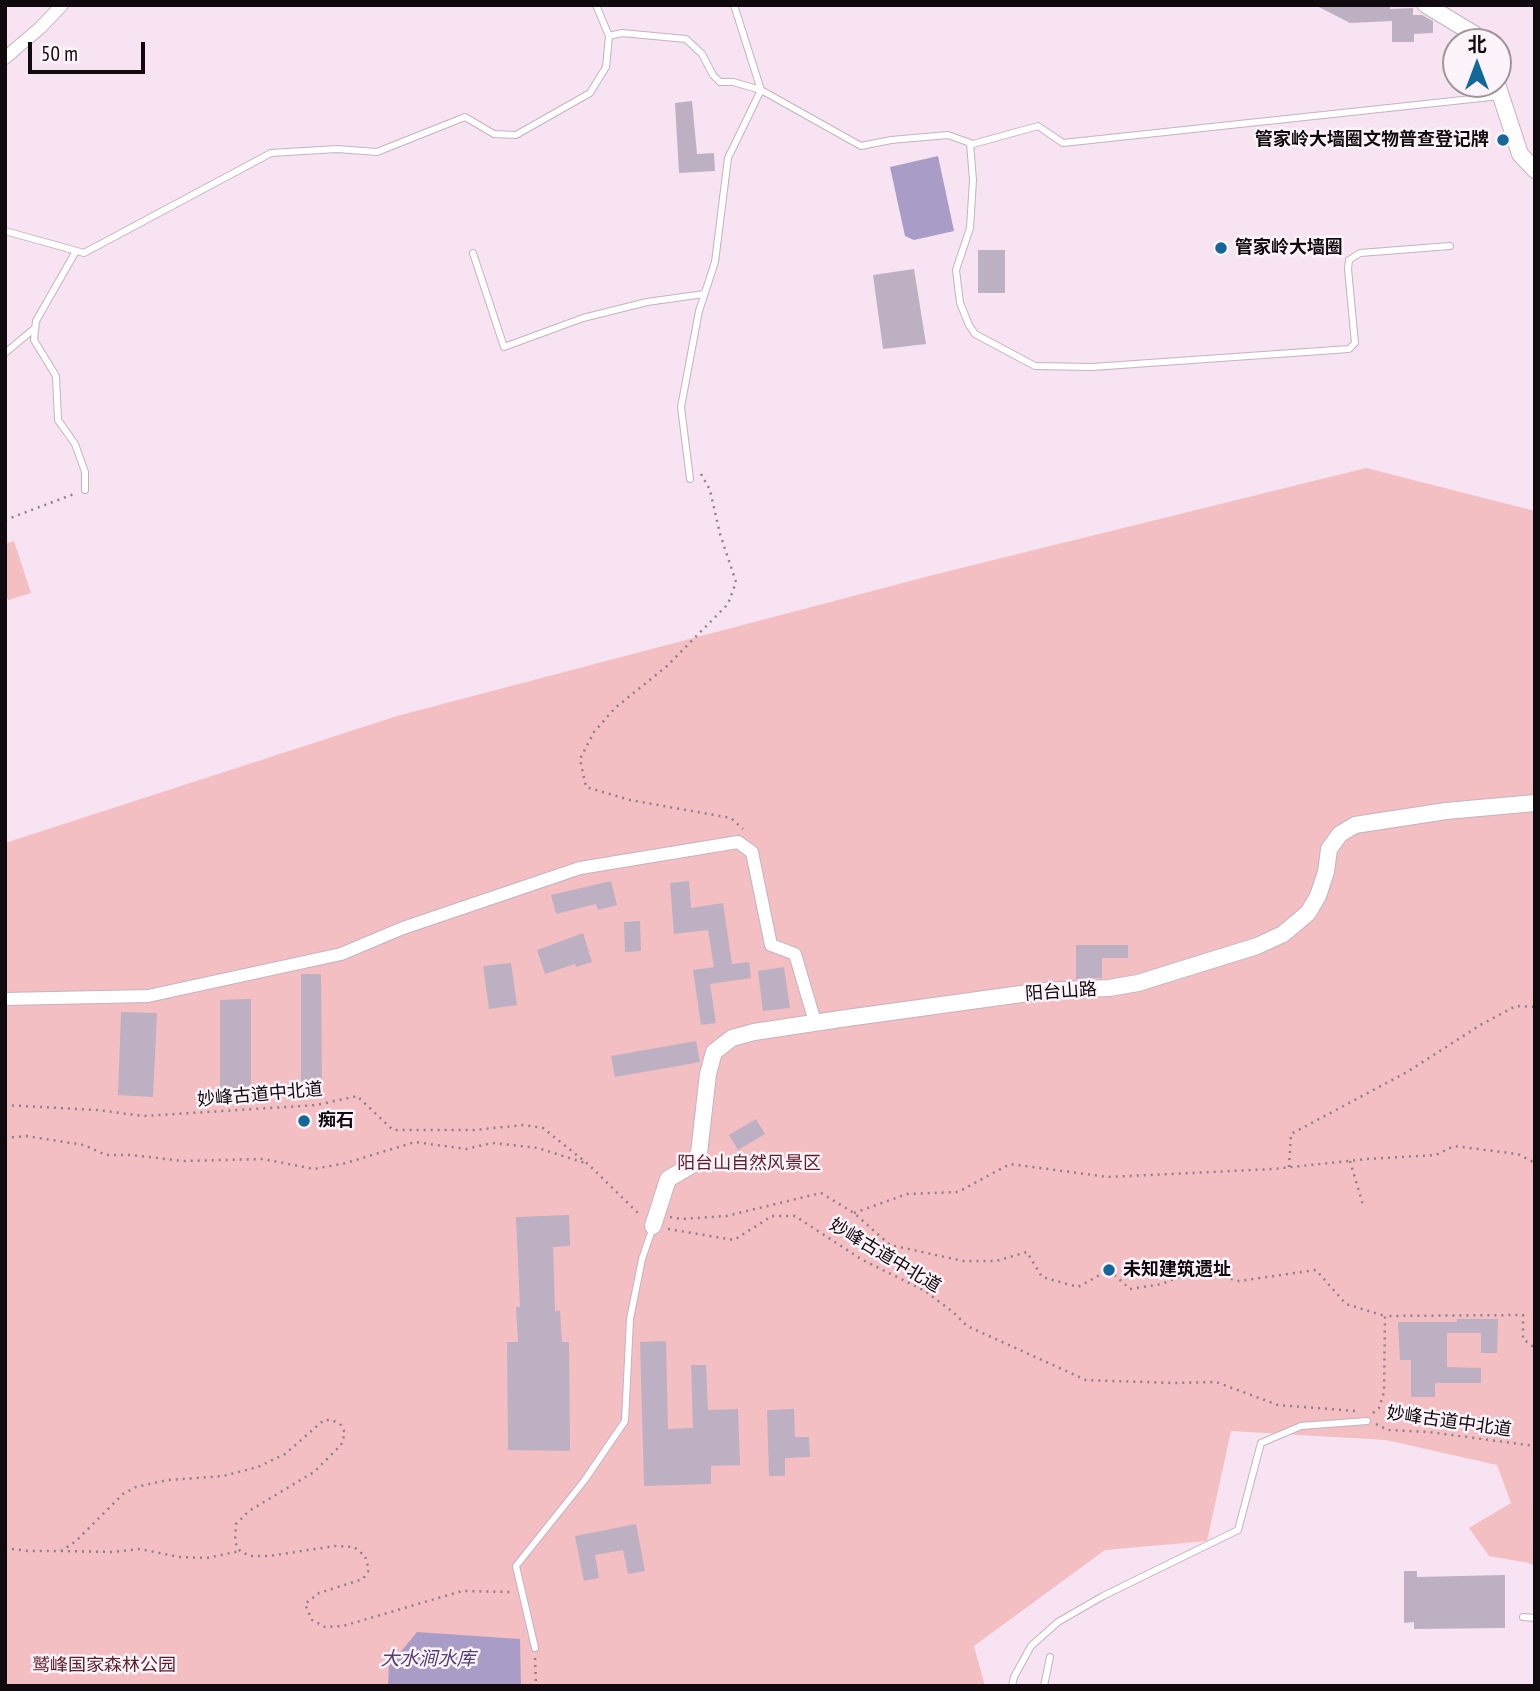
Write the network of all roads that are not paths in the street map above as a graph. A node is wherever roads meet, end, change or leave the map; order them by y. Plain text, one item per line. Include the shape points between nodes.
1 (62, 5) edge
2 (596, 5) edge
3 (734, 5) edge
4 (1426, 5) edge
5 (1465, 28) edge
6 (609, 36) junction
7 (5, 58) edge
8 (761, 90) junction
9 (1442, 97) edge
10 (1502, 98) edge
11 (970, 143) junction
12 (1535, 170) edge
13 (5, 230) edge
14 (1450, 246) dead end
15 (76, 251) junction
16 (473, 253) dead end
17 (704, 294) junction
18 (36, 328) junction
19 (5, 353) edge
20 (690, 479) dead end
21 (85, 490) road end
22 (1535, 803) edge
23 (5, 999) edge
24 (815, 1023) junction
25 (655, 1220) joint
26 (1367, 1421) road end
27 (1522, 1617) dead end
28 (1535, 1618) edge
29 (535, 1648) road end
30 (1050, 1657) dead end
31 (1013, 1686) edge
32 (1044, 1686) edge

1 - 7 street
2 - 6 lane
3 - 8 lane
4 - 5 street
6 - 8 lane via 622,33 686,39 720,82
6 - 15 lane via 606,67 590,93 516,135 494,134 464,117 377,152 271,153 84,253
8 - 11 lane via 860,146 948,135
8 - 17 lane via 728,158 715,262
9 - 11 lane via 1063,143 1038,126
10 - 12 street via 1520,154
11 - 14 lane via 970,228 957,270 960,303 975,334 1035,366 1131,365 1349,349 1356,343 1349,260 1360,253
13 - 15 lane
15 - 18 lane
16 - 17 lane via 504,347 583,318
17 - 20 lane via 681,407
18 - 19 lane
18 - 21 lane via 34,340 56,376 58,420 75,444 85,472
22 - 24 street, 阳台山路 via 1355,825 1340,834 1329,849 1326,872 1308,913 1283,934 1138,983 1044,991
23 - 24 street via 148,996 341,954 580,868 738,842 752,852 771,945 795,954
24 - 25 street, 阳台山路 via 732,1038 714,1052 699,1153 692,1165 668,1179
25 - 29 lane via 630,1319 625,1421 516,1566
26 - 31 lane via 1301,1426 1261,1443 1238,1530 1058,1622 1031,1647
27 - 28 lane
30 - 32 lane

